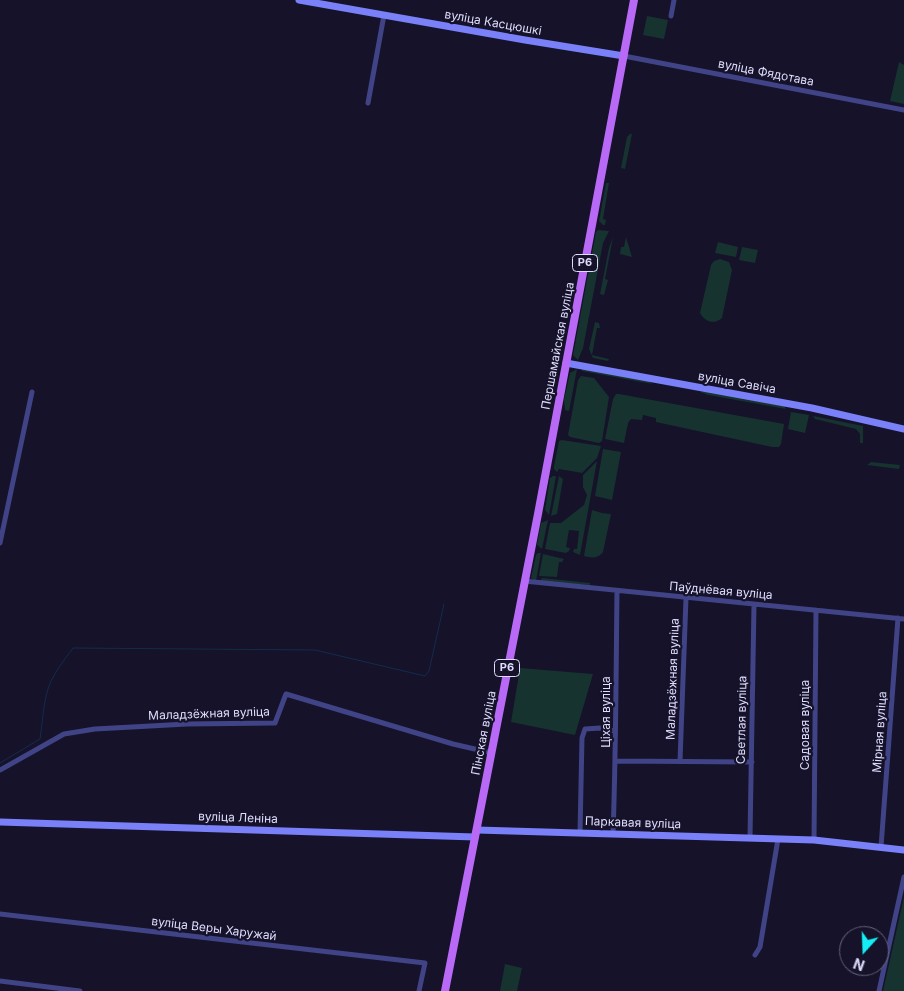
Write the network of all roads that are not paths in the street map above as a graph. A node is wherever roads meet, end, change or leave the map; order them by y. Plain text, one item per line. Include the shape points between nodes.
1 (299, 0) edge
2 (634, 0) edge
3 (674, 0) edge
4 (384, 15) junction
5 (671, 16) dead end
6 (624, 56) junction
7 (368, 103) dead end
8 (904, 110) edge
9 (566, 363) junction
10 (32, 392) dead end
11 (904, 429) edge
12 (0, 543) edge
13 (523, 581) junction
14 (617, 591) junction
15 (686, 598) junction
16 (754, 604) junction
17 (816, 610) junction
18 (901, 619) edge
19 (615, 731) junction
20 (492, 753) junction
21 (616, 760) junction
22 (680, 761) junction
23 (752, 762) junction
24 (0, 770) edge
25 (0, 822) edge
26 (486, 830) joint
27 (476, 833) junction
28 (580, 833) junction
29 (613, 834) junction
30 (750, 837) junction
31 (778, 839) junction
32 (814, 840) junction
33 (881, 846) junction
34 (904, 850) edge
35 (904, 877) edge
36 (0, 914) edge
37 (755, 956) dead end
38 (0, 981) edge
39 (80, 991) edge
40 (419, 991) edge
41 (445, 991) edge
42 (879, 991) edge

1 - 4 street, вуліца Касцюшкі
2 - 6 main road, Першамайская вуліца / Р6
3 - 5 street
4 - 6 street, вуліца Касцюшкі
4 - 7 street
6 - 8 street, вуліца Фядотава
6 - 9 main road, Першамайская вуліца / Р6
9 - 11 street, вуліца Савіча via 812,408
9 - 13 main road, Першамайская вуліца / Р6
10 - 12 street
13 - 14 street, Паўднёвая вуліца
13 - 20 main road, Пінская вуліца / Р6
14 - 15 street, Паўднёвая вуліца
14 - 19 street, Ціхая вуліца
15 - 16 street, Паўднёвая вуліца
15 - 22 street, Маладзёжная вуліца
16 - 17 street, Паўднёвая вуліца
16 - 23 street, Светлая вуліца
17 - 18 street, Паўднёвая вуліца
17 - 32 street, Садовая вуліца
18 - 33 street, Мірная вуліца
19 - 21 street, Ціхая вуліца
19 - 28 street via 585,729 582,738
20 - 24 street, Маладзёжная вуліца via 286,694 275,723 187,724 64,734
20 - 27 main road, Пінская вуліца / Р6
21 - 22 street
21 - 29 street, Ціхая вуліца
22 - 23 street
23 - 30 street, Светлая вуліца
25 - 27 street, вуліца Леніна
26 - 27 street, вуліца Леніна
26 - 28 street, Паркавая вуліца
27 - 41 main road, Пінская вуліца / Р6
28 - 29 street, Паркавая вуліца
29 - 30 street, Паркавая вуліца
30 - 31 street, Паркавая вуліца
31 - 32 street, Паркавая вуліца
31 - 37 street via 760,947
32 - 33 street, Паркавая вуліца
33 - 34 street, Паркавая вуліца
35 - 42 street
36 - 40 street, вуліца Веры Харужай via 425,963
38 - 39 street

